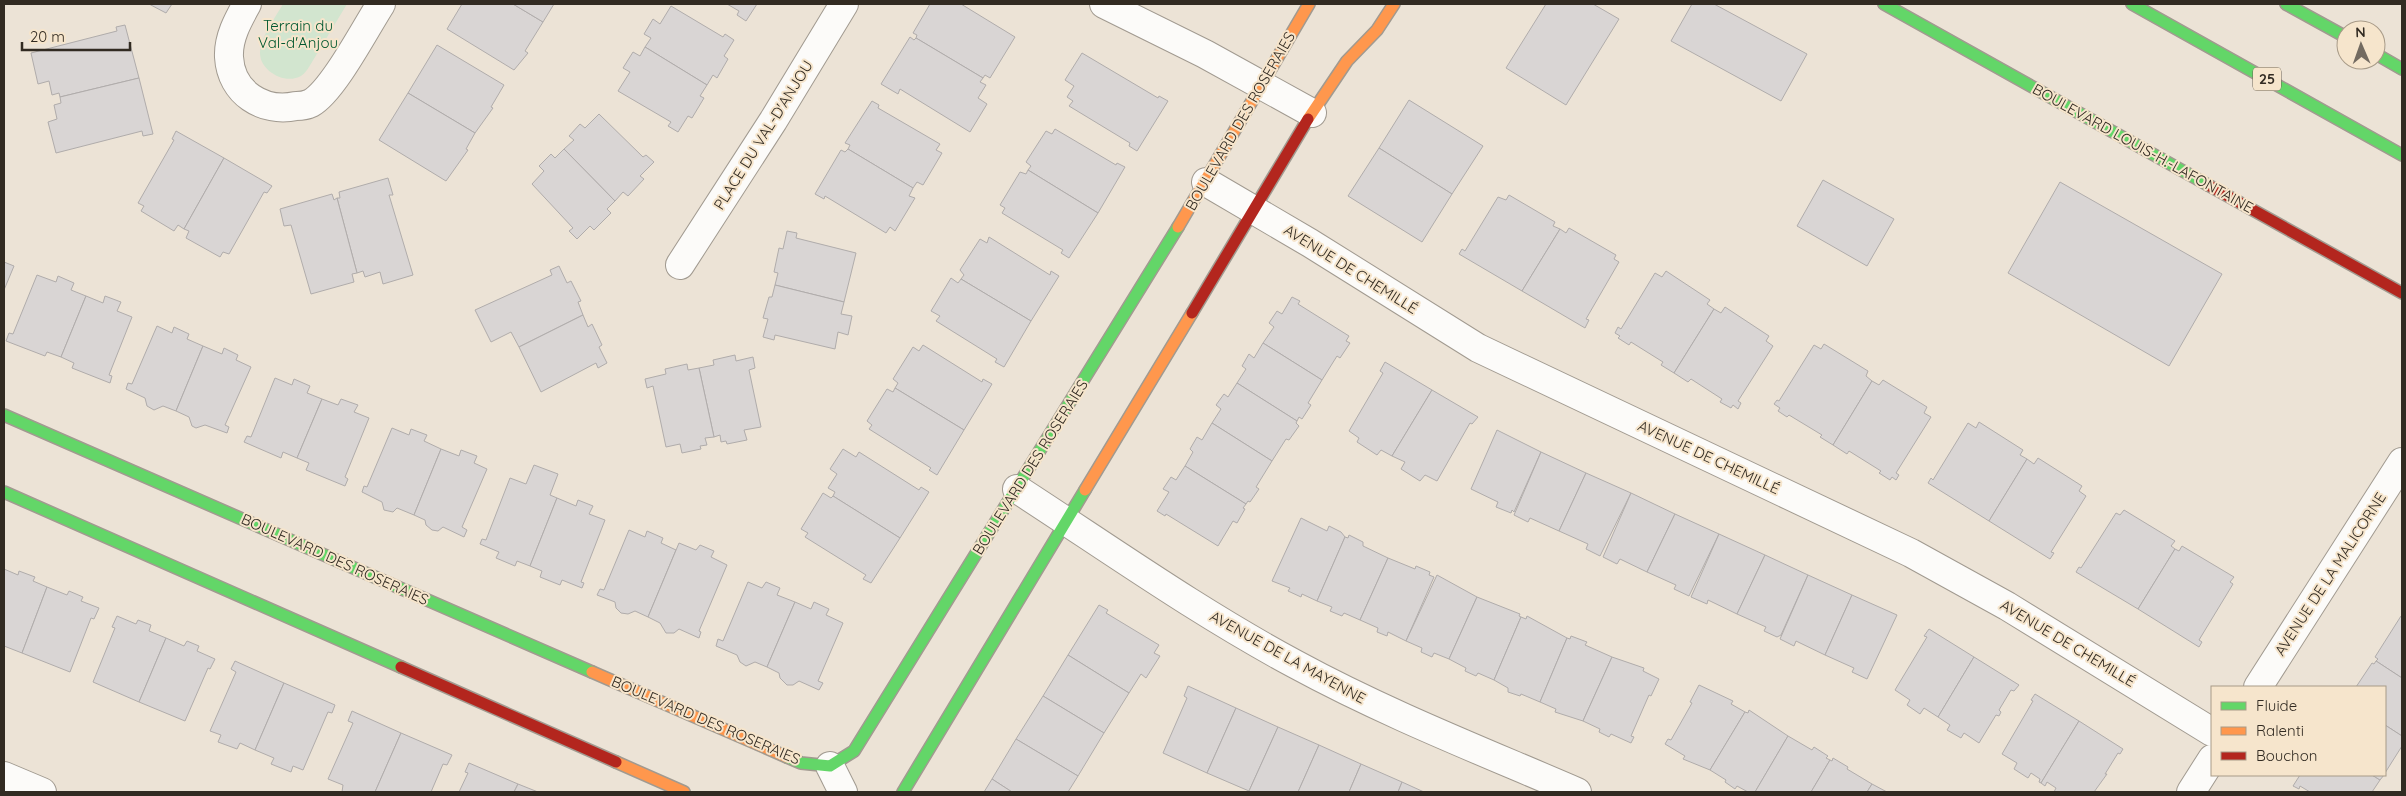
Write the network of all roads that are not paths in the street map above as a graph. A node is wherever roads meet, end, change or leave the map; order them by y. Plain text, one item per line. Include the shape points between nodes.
1 (247, 4) edge
2 (381, 4) edge
3 (844, 4) edge
4 (1104, 4) edge
5 (1309, 4) edge
6 (1394, 4) edge
7 (1884, 4) edge
8 (2132, 4) edge
9 (2286, 4) edge
10 (2336, 32) edge
11 (2386, 60) edge
12 (2402, 69) edge
13 (1263, 85) junction
14 (1312, 113) junction
15 (2402, 155) edge
16 (1206, 182) junction
17 (1253, 210) junction
18 (680, 265) dead end
19 (2402, 294) edge
20 (4, 415) edge
21 (2402, 462) edge
22 (1016, 489) junction
23 (4, 492) edge
24 (1066, 521) junction
25 (2259, 686) edge
26 (2211, 731) edge
27 (2211, 761) edge
28 (830, 766) junction
29 (4, 776) edge
30 (42, 792) edge
31 (684, 792) edge
32 (843, 792) edge
33 (903, 792) edge
34 (1577, 792) edge
35 (2191, 792) edge

1 - 2 street via 234,28 229,58 237,84 257,104 284,109 311,104 330,84
3 - 18 street, PLACE DU VAL-D'ANJOU
4 - 13 street
5 - 13 main road, BOULEVARD DES ROSERAIES
6 - 14 main road via 1377,30 1347,61
7 - 19 main road, BOULEVARD LOUIS-H.-LAFONTAINE
8 - 15 main road, 25
9 - 10 main road
11 - 12 main road
13 - 14 street
13 - 16 main road, BOULEVARD DES ROSERAIES
14 - 17 main road
16 - 17 street, AVENUE DE CHEMILLÉ
16 - 22 main road, BOULEVARD DES ROSERAIES
17 - 24 main road
17 - 26 street, AVENUE DE CHEMILLÉ via 1478,348 1911,553 2007,606
20 - 28 main road, BOULEVARD DES ROSERAIES via 801,763
21 - 25 street, AVENUE DE LA MALICORNE
22 - 24 street, AVENUE DE LA MAYENNE
22 - 28 main road, BOULEVARD DES ROSERAIES via 854,751
23 - 31 main road
24 - 33 main road
24 - 34 street, AVENUE DE LA MAYENNE via 1233,630 1296,665 1372,703
27 - 35 street
28 - 32 street
29 - 30 street

